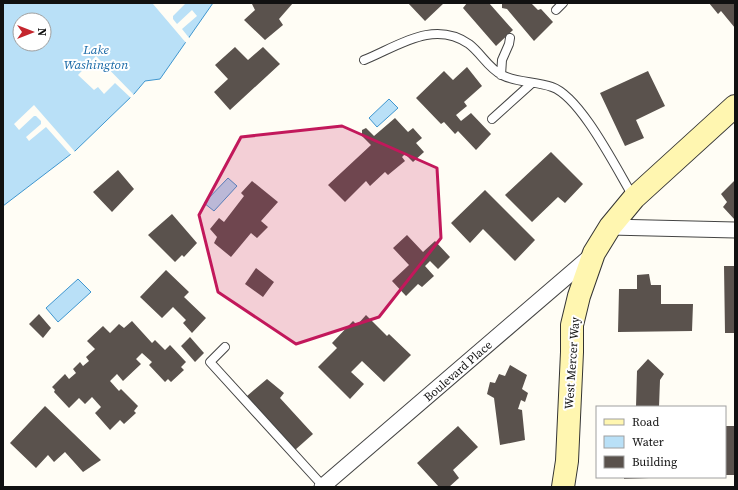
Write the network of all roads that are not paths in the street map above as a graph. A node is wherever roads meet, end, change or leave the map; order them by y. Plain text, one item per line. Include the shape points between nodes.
1 (563, 3) edge
2 (556, 10) dead end
3 (510, 38) dead end
4 (364, 60) dead end
5 (501, 75) junction
6 (532, 83) junction
7 (735, 106) edge
8 (492, 119) dead end
9 (634, 198) junction
10 (610, 227) junction
11 (735, 230) edge
12 (594, 253) junction
13 (225, 347) dead end
14 (323, 486) edge
15 (563, 487) edge

1 - 2 lane
3 - 5 lane via 502,60
4 - 5 lane via 415,37 441,34 469,44
5 - 6 lane via 516,81
6 - 8 lane
6 - 9 lane via 552,87 573,103 603,145
7 - 9 street, West Mercer Way
9 - 10 street, West Mercer Way
10 - 11 street
10 - 12 street, West Mercer Way
12 - 14 street, Boulevard Place
12 - 15 street, West Mercer Way via 572,325 567,461
13 - 14 lane via 210,362

